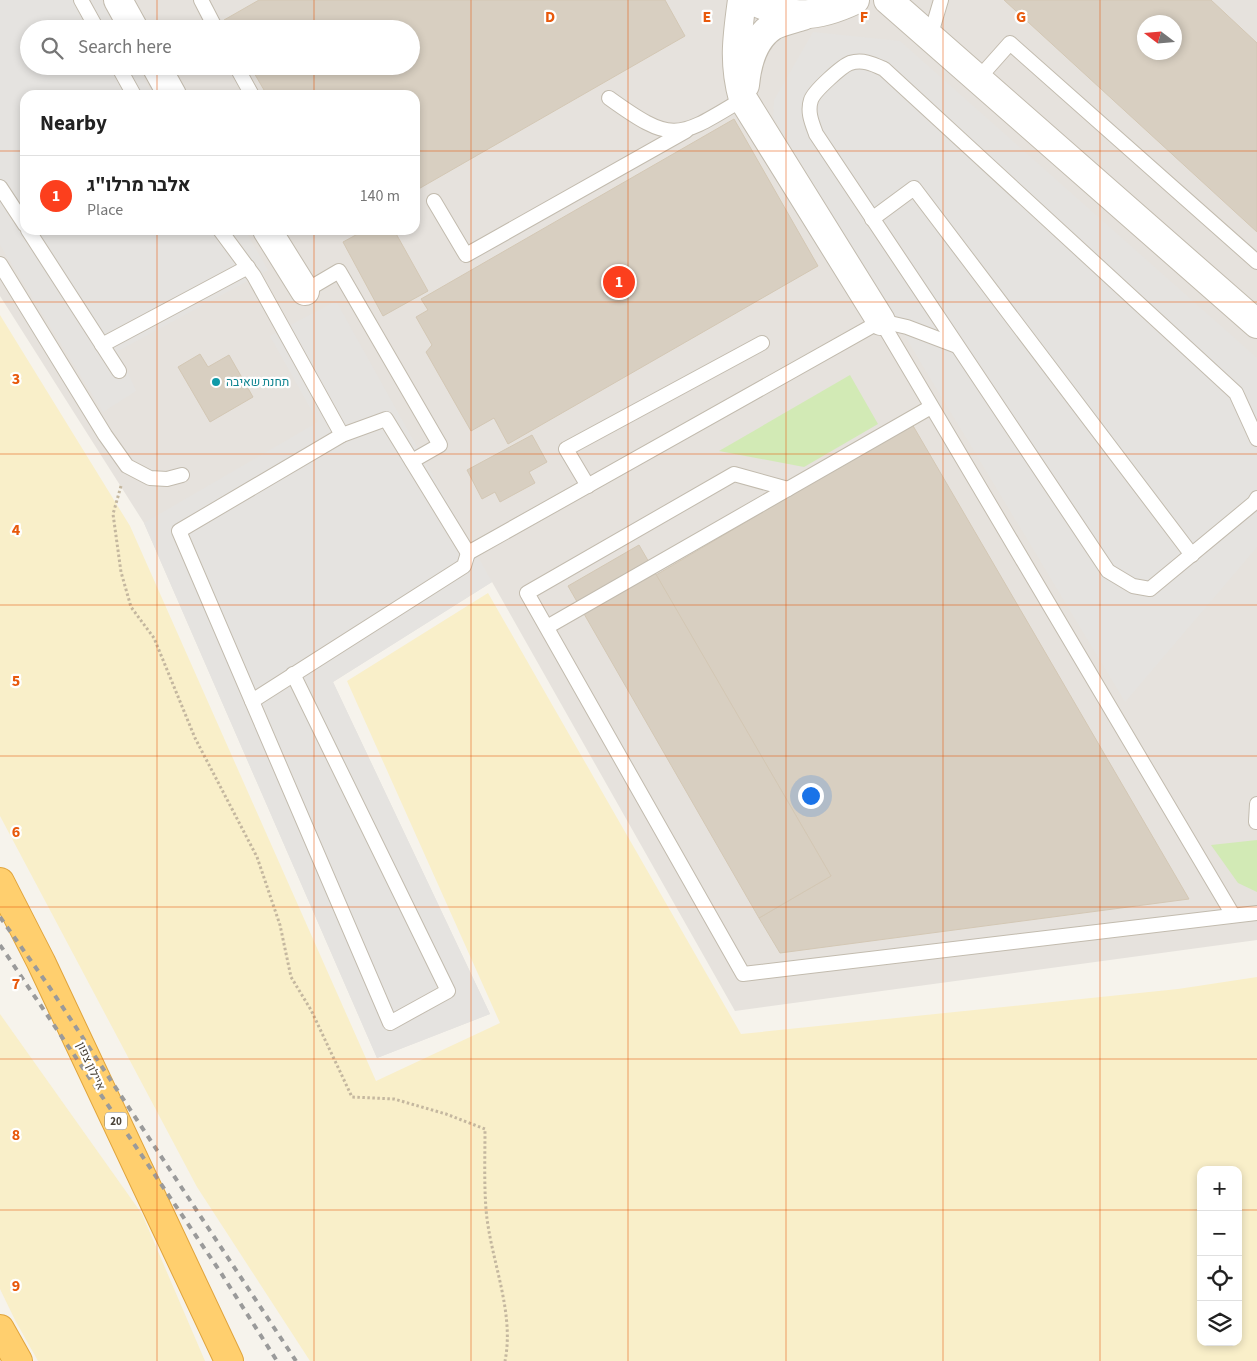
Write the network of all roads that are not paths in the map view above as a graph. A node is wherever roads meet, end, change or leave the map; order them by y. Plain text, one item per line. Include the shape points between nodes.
1 (81, 0) edge
2 (118, 0) edge
3 (201, 0) edge
4 (742, 0) edge
5 (752, 0) edge
6 (855, 0) edge
7 (888, 0) edge
8 (941, 0) edge
9 (803, 16) junction
10 (92, 20) edge
11 (129, 20) edge
12 (211, 20) edge
13 (930, 37) junction
14 (123, 75) edge
15 (161, 75) edge
16 (241, 75) edge
17 (978, 79) junction
18 (131, 90) edge
19 (169, 90) edge
20 (249, 90) edge
21 (609, 98) dead end
22 (743, 99) junction
23 (686, 131) junction
24 (0, 187) edge
25 (434, 201) dead end
26 (20, 218) edge
27 (872, 219) junction
28 (31, 235) edge
29 (224, 235) edge
30 (270, 235) edge
31 (1257, 262) edge
32 (0, 264) edge
33 (248, 267) junction
34 (305, 291) joint
35 (881, 321) junction
36 (1257, 324) edge
37 (762, 343) dead end
38 (102, 345) junction
39 (957, 346) junction
40 (119, 371) dead end
41 (931, 407) junction
42 (342, 435) junction
43 (1257, 439) edge
44 (412, 461) junction
45 (182, 475) dead end
46 (588, 486) junction
47 (788, 489) junction
48 (1257, 498) edge
49 (468, 553) junction
50 (1192, 555) junction
51 (547, 627) junction
52 (293, 674) junction
53 (252, 701) junction
54 (1257, 804) edge
55 (1256, 822) dead end
56 (0, 882) edge
57 (1257, 913) edge
58 (1233, 916) junction
59 (0, 1329) edge
60 (18, 1361) edge
61 (229, 1361) edge

1 - 10 lane
2 - 11 street
3 - 12 lane
4 - 22 street via 735,45 737,76
5 - 9 street via 771,11
6 - 9 street via 831,11
7 - 13 street
8 - 13 lane
9 - 22 street via 773,27 756,45 746,69
13 - 17 street
14 - 18 lane
15 - 19 street
16 - 20 lane
17 - 31 lane via 1010,43
17 - 36 street
21 - 23 lane via 640,120 664,131
22 - 23 lane
22 - 35 street
23 - 25 lane via 466,255
24 - 26 lane
27 - 39 lane
27 - 43 lane via 816,134 810,117 811,99 820,87 850,63 868,62 884,69 1236,393
27 - 50 lane via 914,188
28 - 38 lane
29 - 33 lane
30 - 34 street
32 - 45 lane via 127,466 150,478 167,479
33 - 38 lane
33 - 42 lane
34 - 44 lane via 339,271 440,445
35 - 39 lane via 908,327
35 - 41 lane
35 - 46 lane
37 - 46 lane via 566,449
38 - 40 lane
39 - 50 lane via 1108,571 1133,586 1150,589
41 - 47 lane
41 - 58 lane
42 - 44 lane via 386,420
42 - 53 lane via 179,531
44 - 49 lane
46 - 49 lane
47 - 51 lane
47 - 51 lane via 734,474 527,593
48 - 50 lane
49 - 52 lane via 464,566
51 - 58 lane via 743,974
52 - 53 lane
52 - 53 lane via 448,991 390,1023
54 - 55 lane
56 - 61 highway, איילון צפון / 20 via 42,962
57 - 58 lane
59 - 60 highway

